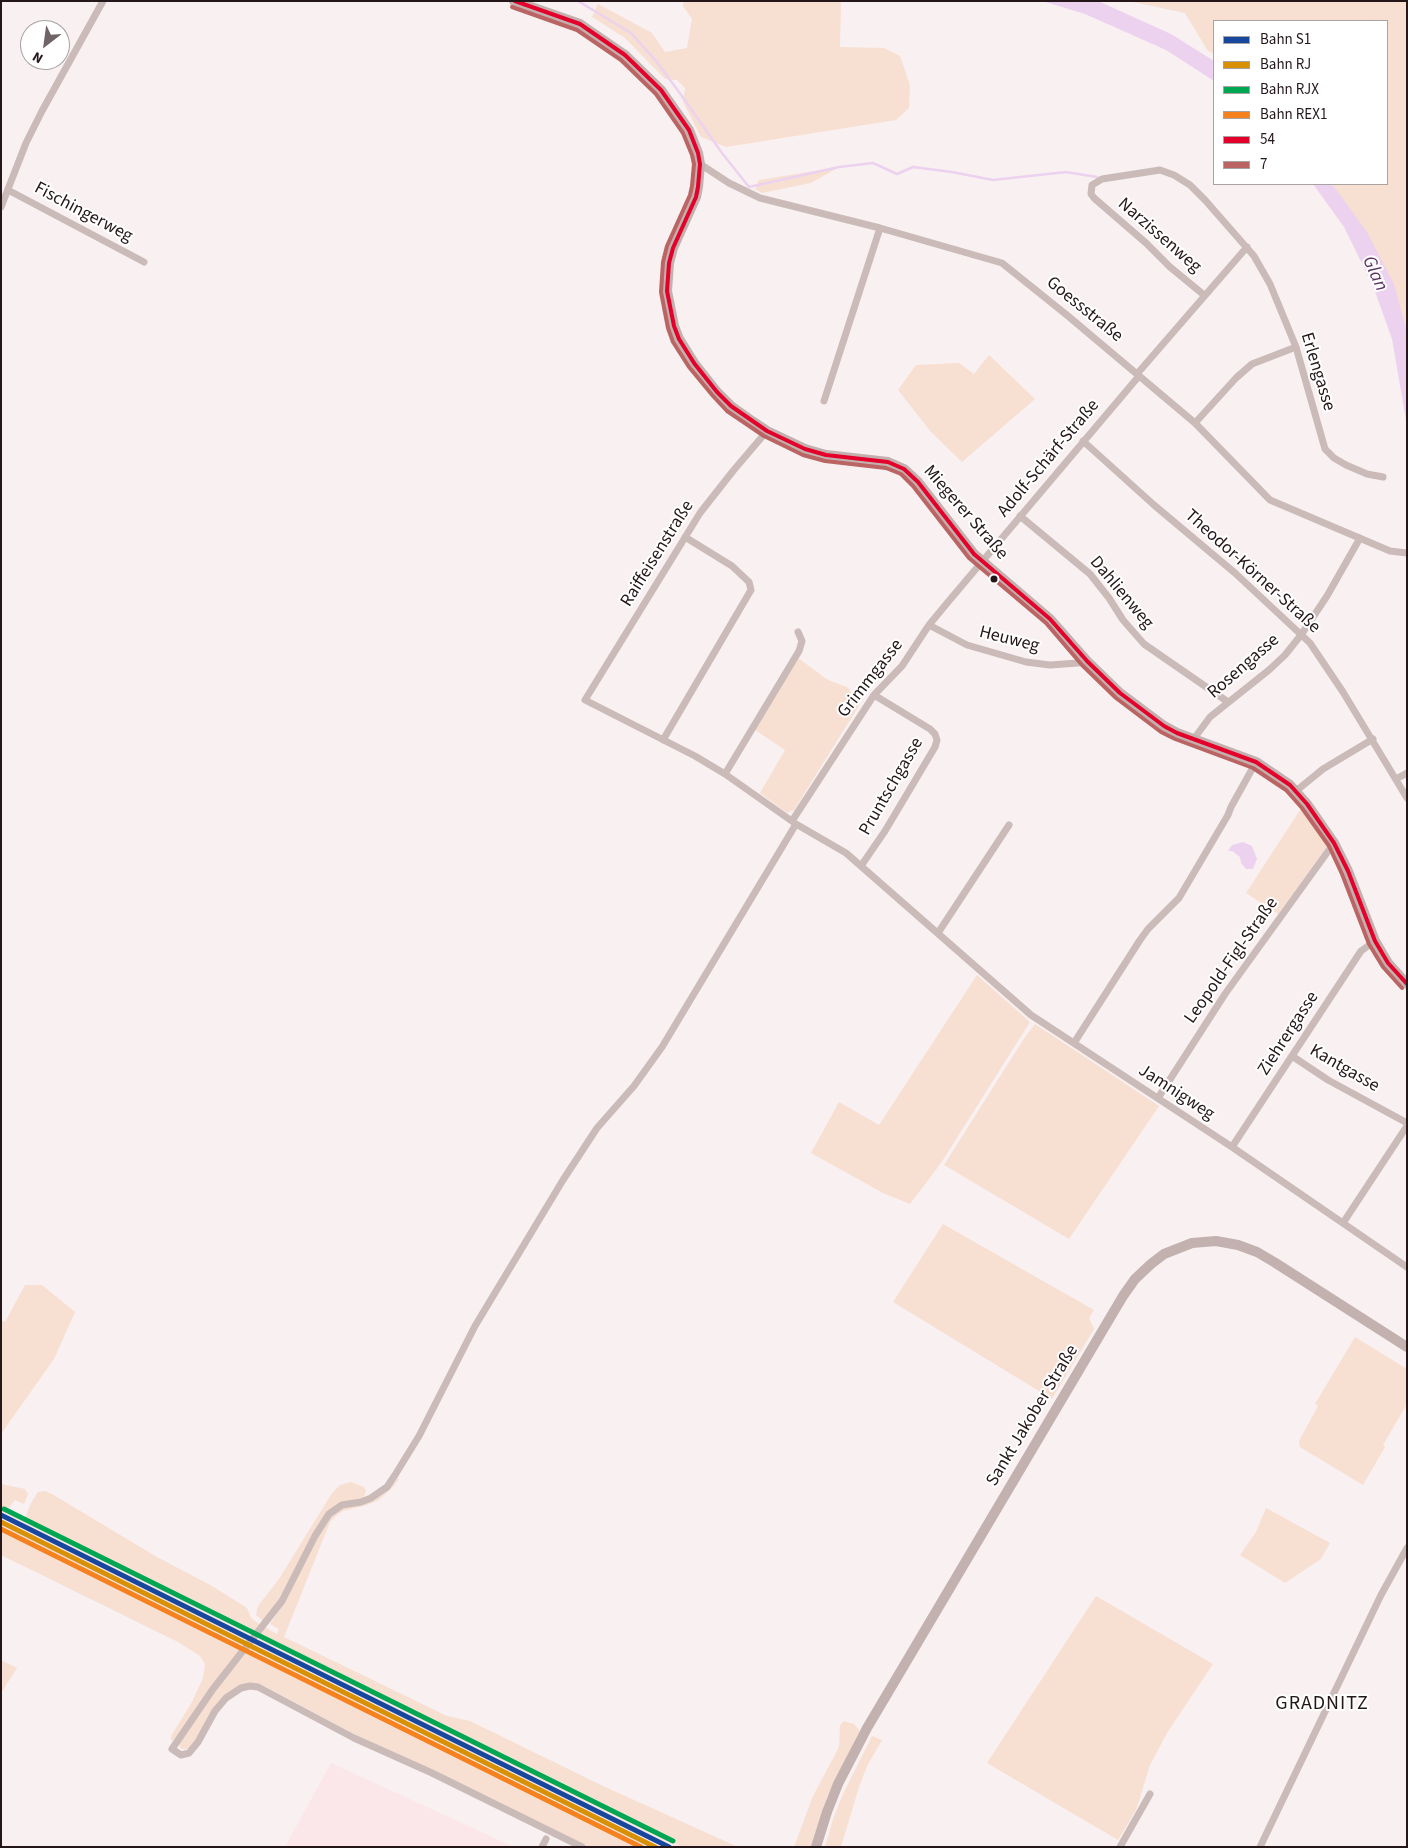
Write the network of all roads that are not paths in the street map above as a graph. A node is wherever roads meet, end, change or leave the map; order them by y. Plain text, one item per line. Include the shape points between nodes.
1 (103, 1) edge
2 (514, 1) edge
3 (700, 164) junction
4 (8, 190) junction
5 (1094, 198) joint
6 (1, 207) edge
7 (880, 228) junction
8 (1247, 247) junction
9 (144, 262) dead end
10 (1204, 295) junction
11 (1296, 347) junction
12 (1138, 375) junction
13 (824, 401) dead end
14 (1195, 423) junction
15 (767, 431) junction
16 (1083, 441) junction
17 (1383, 477) dead end
18 (1020, 516) junction
19 (685, 538) junction
20 (1360, 538) junction
21 (1406, 553) edge
22 (982, 562) junction
23 (930, 625) junction
24 (798, 632) dead end
25 (1301, 635) junction
26 (1087, 661) junction
27 (874, 695) junction
28 (585, 700) joint
29 (1228, 702) junction
30 (1373, 739) junction
31 (663, 740) junction
32 (1193, 740) junction
33 (1256, 762) junction
34 (1407, 773) edge
35 (726, 774) junction
36 (1396, 779) junction
37 (1296, 791) junction
38 (1407, 798) edge
39 (794, 823) junction
40 (1009, 825) dead end
41 (1334, 843) junction
42 (862, 866) junction
43 (938, 933) junction
44 (1375, 942) junction
45 (1407, 984) edge
46 (1074, 1043) junction
47 (1292, 1056) junction
48 (1158, 1098) junction
49 (1407, 1124) edge
50 (1232, 1147) junction
51 (1343, 1223) junction
52 (1407, 1267) edge
53 (1407, 1348) edge
54 (1407, 1548) edge
55 (1150, 1794) dead end
56 (546, 1839) dead end
57 (542, 1847) edge
58 (582, 1847) edge
59 (816, 1847) edge
60 (1120, 1847) edge
61 (1260, 1847) edge

1 - 4 street via 42,111
2 - 3 main road, Miegerer Straße via 580,24 626,55 661,90 689,130
3 - 7 street, Goessstraße via 760,198
3 - 15 main road, Miegerer Straße via 696,197 669,263 668,291 674,326 704,378 731,406
4 - 6 street
4 - 9 street, Fischingerweg
5 - 8 street, Erlengasse via 1092,185 1102,179 1152,170 1168,172 1190,186
5 - 10 street, Narzissenweg
7 - 12 street, Goessstraße via 1002,263
7 - 13 street
8 - 10 street, Adolf-Schärf-Straße
8 - 11 street, Erlengasse via 1270,284
10 - 12 street, Adolf-Schärf-Straße
11 - 14 street via 1252,364
11 - 17 street, Erlengasse via 1325,449 1346,464
12 - 14 street, Goessstraße
12 - 16 street, Adolf-Schärf-Straße
14 - 20 street, Goessstraße via 1270,500
15 - 19 street, Raiffeisenstraße via 706,504
15 - 22 main road, Miegerer Straße via 818,454 888,462 904,469
16 - 18 street, Adolf-Schärf-Straße
16 - 25 street, Theodor-Körner-Straße
18 - 22 street, Adolf-Schärf-Straße
18 - 29 street, Dahlienweg via 1090,574 1144,644
19 - 28 street, Raiffeisenstraße
19 - 31 street via 732,566 749,582 751,590
20 - 21 street, Goessstraße via 1390,551
20 - 25 street, Rosengasse
22 - 23 street, Grimmgasse
22 - 26 main road, Miegerer Straße via 1050,619
23 - 26 street, Heuweg via 967,645 1026,662 1050,665
23 - 27 street, Grimmgasse via 902,666
24 - 35 street via 802,640 799,650
25 - 29 street, Rosengasse via 1276,664
25 - 30 street, Theodor-Körner-Straße via 1344,692
26 - 32 main road, Miegerer Straße via 1151,717
27 - 39 street, Grimmgasse via 864,706
27 - 42 street, Pruntschgasse via 930,729 937,740
28 - 31 street, Jamnigweg
29 - 32 street, Rosengasse via 1204,724
30 - 36 street, Theodor-Körner-Straße
30 - 37 street
31 - 35 street, Jamnigweg
32 - 33 main road, Miegerer Straße
33 - 37 main road, Miegerer Straße
33 - 46 street via 1179,898 1140,940
34 - 36 street
35 - 39 street, Jamnigweg
36 - 38 street, Theodor-Körner-Straße
37 - 41 main road, Miegerer Straße
39 - 42 street, Jamnigweg
39 - 58 street, Grimmgasse via 662,1047 634,1086 597,1128 563,1180 476,1326 395,1475 371,1498 342,1505 329,1514 273,1614 172,1749 181,1755 189,1753 226,1698 241,1688 258,1687 354,1738
40 - 43 street
41 - 44 main road, Miegerer Straße
41 - 48 street, Leopold-Figl-Straße via 1225,994
42 - 43 street, Jamnigweg
43 - 46 street, Jamnigweg via 1031,1015
44 - 45 main road, Miegerer Straße via 1388,964
44 - 47 street, Ziehrergasse via 1361,951
46 - 48 street, Jamnigweg
47 - 49 street, Kantgasse
47 - 50 street, Ziehrergasse
48 - 50 street, Jamnigweg
49 - 51 street, Kantgasse
50 - 51 street, Jamnigweg
51 - 52 street, Jamnigweg
53 - 59 main road, Sankt Jakober Straße via 1274,1262 1238,1245 1216,1241 1192,1243 1164,1254 1151,1264 1123,1296 867,1728 838,1784
54 - 61 street
55 - 60 street
56 - 57 street

